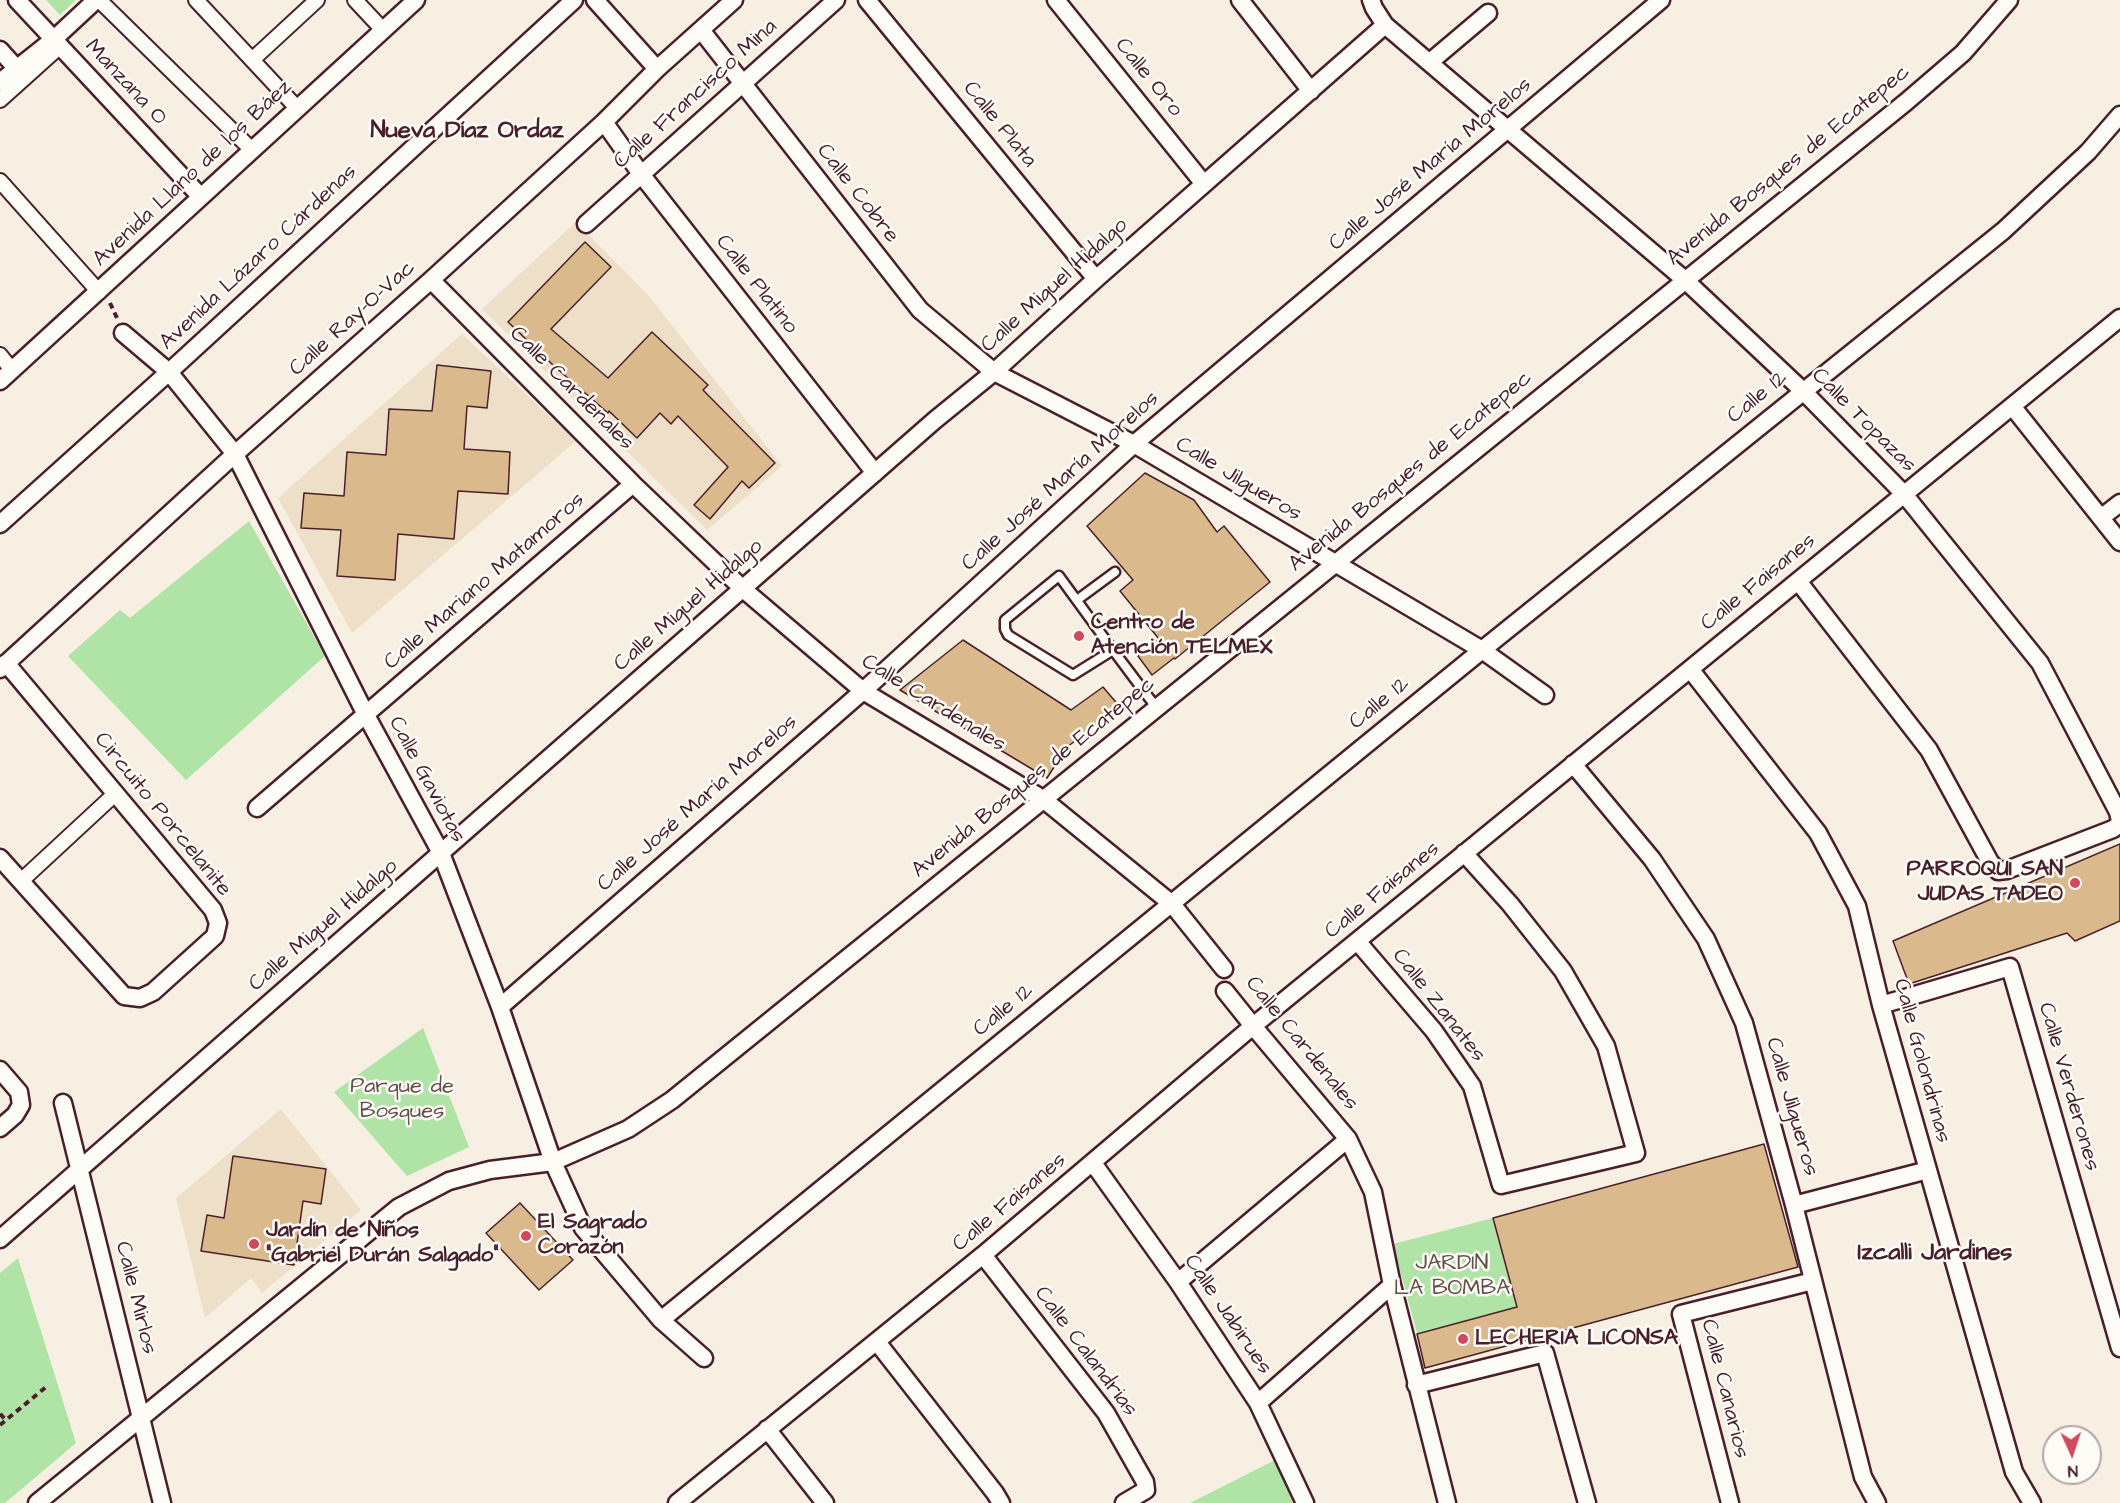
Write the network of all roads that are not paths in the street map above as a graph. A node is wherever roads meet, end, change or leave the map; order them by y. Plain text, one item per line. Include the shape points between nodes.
1 (17, 0) edge
2 (98, 0) edge
3 (196, 0) edge
4 (317, 0) edge
5 (355, 0) edge
6 (416, 0) edge
7 (574, 0) edge
8 (595, 0) edge
9 (734, 0) edge
10 (836, 0) edge
11 (867, 0) edge
12 (1056, 0) edge
13 (1240, 0) edge
14 (1371, 0) edge
15 (1661, 0) edge
16 (2009, 0) edge
17 (1488, 13) dead end
18 (1385, 25) junction
19 (383, 30) junction
20 (701, 30) junction
21 (56, 43) junction
22 (0, 50) edge
23 (252, 60) junction
24 (1430, 62) junction
25 (17, 69) junction
26 (657, 69) junction
27 (0, 82) edge
28 (742, 84) junction
29 (1311, 91) junction
30 (0, 100) edge
31 (297, 108) junction
32 (2120, 115) edge
33 (604, 122) junction
34 (1509, 129) junction
35 (252, 150) junction
36 (641, 174) junction
37 (0, 181) edge
38 (1204, 184) junction
39 (201, 197) junction
40 (586, 224) dead end
41 (1096, 279) junction
42 (1685, 279) junction
43 (431, 280) junction
44 (99, 291) junction
45 (2120, 318) edge
46 (123, 333) road end
47 (0, 356) edge
48 (169, 372) junction
49 (993, 372) junction
50 (6, 375) edge
51 (1803, 391) junction
52 (2012, 406) junction
53 (1134, 444) junction
54 (235, 454) junction
55 (875, 473) junction
56 (633, 484) junction
57 (1904, 494) junction
58 (2120, 502) edge
59 (2102, 517) junction
60 (0, 524) edge
61 (2120, 542) edge
62 (1335, 563) junction
63 (1115, 572) dead end
64 (1798, 581) junction
65 (743, 589) junction
66 (1077, 600) junction
67 (1113, 650) junction
68 (1482, 650) junction
69 (3, 666) edge
70 (1690, 669) junction
71 (863, 691) junction
72 (1545, 695) dead end
73 (1156, 707) junction
74 (366, 715) junction
75 (1573, 764) junction
76 (116, 793) junction
77 (1043, 799) junction
78 (257, 808) dead end
79 (2120, 823) edge
80 (441, 853) junction
81 (1464, 853) junction
82 (0, 858) edge
83 (21, 881) junction
84 (1172, 904) junction
85 (1357, 941) junction
86 (1224, 969) joint
87 (1225, 991) joint
88 (1881, 1005) junction
89 (500, 1007) junction
90 (1252, 1026) junction
91 (0, 1070) edge
92 (63, 1103) dead end
93 (0, 1128) edge
94 (1348, 1139) junction
95 (554, 1162) junction
96 (1093, 1163) junction
97 (80, 1168) junction
98 (1928, 1170) junction
99 (1794, 1204) junction
100 (0, 1239) edge
101 (983, 1255) junction
102 (1178, 1281) junction
103 (1814, 1281) junction
104 (1392, 1285) junction
105 (661, 1320) junction
106 (877, 1342) junction
107 (2120, 1348) edge
108 (704, 1358) dead end
109 (1416, 1385) junction
110 (1258, 1403) junction
111 (141, 1416) junction
112 (767, 1429) junction
113 (37, 1503) edge
114 (162, 1503) edge
115 (677, 1503) edge
116 (825, 1503) edge
117 (1001, 1503) edge
118 (1124, 1503) edge
119 (1305, 1503) edge
120 (1447, 1503) edge
121 (1587, 1503) edge
122 (1730, 1503) edge
123 (1877, 1503) edge
124 (2032, 1503) edge

1 - 21 street, Manzana O
2 - 21 street
2 - 35 street
3 - 23 street
4 - 23 street
5 - 19 street
6 - 19 street, Avenida Llano de los Báez
7 - 48 street, Avenida Lázaro Cárdenas
8 - 26 street
9 - 20 street, Calle Ray-O-Vac
10 - 28 street, Calle Francisco Mina
11 - 41 street, Calle Plata
12 - 38 street, Calle Oro
13 - 29 street
14 - 18 street
15 - 34 street, Calle José María Morelos
16 - 42 street, Avenida Bosques de Ecatepec via 1963,53
17 - 24 street
18 - 24 street, Calle Topazas
18 - 29 street, Calle Miguel Hidalgo
19 - 31 street, Avenida Llano de los Báez
20 - 26 street, Calle Ray-O-Vac
20 - 28 street, Calle Cobre
21 - 25 street
21 - 30 street
21 - 39 street, Manzana O
22 - 25 street
23 - 31 street
24 - 34 street, Calle Topazas
25 - 27 street
26 - 33 street, Calle Ray-O-Vac
28 - 36 street, Calle Francisco Mina
28 - 49 street, Calle Cobre via 920,310
29 - 38 street, Calle Miguel Hidalgo
31 - 35 street, Avenida Llano de los Báez
32 - 51 street, Calle 12 via 2088,152 2003,231
33 - 36 street, Calle Platino
33 - 43 street, Calle Ray-O-Vac
34 - 42 street, Calle Topazas
34 - 53 street, Calle José María Morelos
35 - 39 street, Avenida Llano de los Báez
36 - 40 street, Calle Francisco Mina
36 - 55 street, Calle Platino
37 - 44 street
38 - 41 street, Calle Miguel Hidalgo
39 - 44 street, Avenida Llano de los Báez
41 - 49 street, Calle Miguel Hidalgo
42 - 51 street, Calle Topazas
42 - 62 street, Avenida Bosques de Ecatepec
43 - 54 street, Calle Ray-O-Vac
43 - 56 street, Calle Cardenales
44 - 50 street, Avenida Llano de los Báez
45 - 52 street, Calle Faisanes
46 - 48 street, Calle Gaviotas
47 - 50 street
48 - 54 street, Calle Gaviotas
48 - 60 street, Avenida Lázaro Cárdenas
49 - 53 street, Calle Jilgueros
49 - 55 street, Calle Miguel Hidalgo
51 - 57 street, Calle Topazas
51 - 68 street, Calle 12
52 - 57 street, Calle Faisanes
52 - 59 street
53 - 62 street, Calle Jilgueros
53 - 71 street, Calle José María Morelos
54 - 69 street, Calle Ray-O-Vac
54 - 74 street, Calle Gaviotas
55 - 65 street, Calle Miguel Hidalgo
56 - 65 street, Calle Cardenales
56 - 74 street, Calle Mariano Matamoros
57 - 64 street, Calle Faisanes
57 - 79 street, Calle Topazas via 2040,663
58 - 59 street
59 - 61 street
62 - 68 street, Calle Jilgueros
62 - 73 street, Avenida Bosques de Ecatepec
63 - 66 lane
64 - 70 street, Calle Faisanes
64 - 79 street, Calle Topazas via 1929,750 1998,871 2113,829
65 - 71 street, Calle Cardenales
65 - 80 street, Calle Miguel Hidalgo
66 - 67 lane
66 - 67 lane via 1059,576 1005,620 1008,636 1073,675
67 - 73 lane
68 - 72 street, Calle Jilgueros
68 - 84 street, Calle 12
69 - 76 street, Circuito Porcelanite
70 - 75 street, Calle Faisanes
70 - 88 street, Calle Golondrinas via 1818,833 1857,906
71 - 77 street, Calle Cardenales
71 - 89 street, Calle José María Morelos
73 - 77 street, Avenida Bosques de Ecatepec
74 - 78 street, Calle Mariano Matamoros
74 - 80 street, Calle Gaviotas
75 - 81 street, Calle Faisanes
75 - 99 street, Calle Jilgueros via 1653,859 1706,939 1744,1023
76 - 83 street
76 - 83 street, Circuito Porcelanite via 213,910 218,923 215,936 153,992 140,998 124,996
77 - 84 street, Calle Cardenales
77 - 95 street, Avenida Bosques de Ecatepec via 672,1100 628,1129
80 - 89 street, Calle Gaviotas
80 - 97 street, Calle Miguel Hidalgo
81 - 85 street, Calle Faisanes
81 - 85 street, Calle Zanates via 1510,904 1568,980 1606,1046 1636,1153 1501,1185 1472,1086 1434,1031
82 - 83 street, Circuito Porcelanite
84 - 86 street, Calle Cardenales
84 - 105 street, Calle 12
85 - 90 street, Calle Faisanes
86 - 87 street, Calle Cardenales
87 - 90 street, Calle Cardenales
88 - 98 street, Calle Golondrinas
88 - 107 street, Calle Verderones via 2010,967
89 - 95 street, Calle Gaviotas
90 - 94 street, Calle Cardenales
90 - 96 street, Calle Faisanes
91 - 93 street via 19,1092 21,1105
92 - 97 street, Calle Mirlos
94 - 102 street
94 - 104 street, Calle Cardenales via 1373,1192
95 - 105 street, Calle Gaviotas via 583,1228
95 - 111 street, Avenida Bosques de Ecatepec via 490,1170 449,1181 399,1207
96 - 101 street, Calle Faisanes
96 - 102 street, Calle Jabirues
97 - 100 street, Calle Miguel Hidalgo
97 - 111 street, Calle Mirlos
98 - 99 street
98 - 124 street, Calle Golondrinas via 2014,1472
99 - 103 street, Calle Jilgueros
101 - 106 street, Calle Faisanes
101 - 118 street, Calle Calandrias via 1106,1413 1145,1482 1146,1490
102 - 110 street, Calle Jabirues
103 - 122 street, Calle Canarios via 1681,1314
103 - 123 street, Calle Jilgueros via 1863,1477
104 - 109 street, Calle Cardenales
104 - 110 street
105 - 108 street, Calle Gaviotas
106 - 112 street, Calle Faisanes
106 - 117 street
109 - 120 street, Calle Cardenales
109 - 121 street via 1545,1353
110 - 119 street, Calle Jabirues
111 - 113 street, Avenida Bosques de Ecatepec
111 - 114 street, Calle Mirlos
112 - 115 street, Calle Faisanes
112 - 116 street

